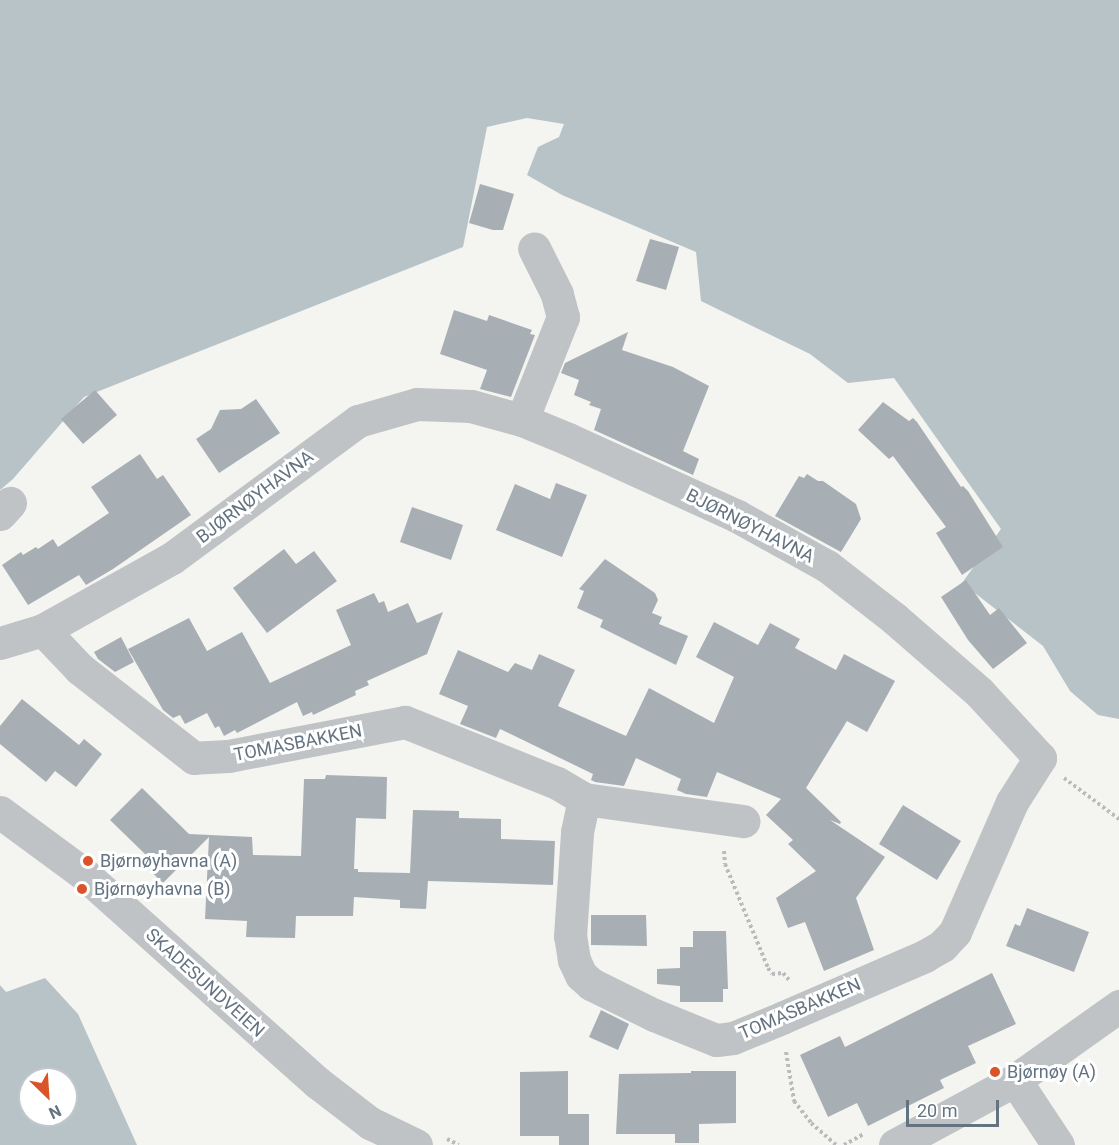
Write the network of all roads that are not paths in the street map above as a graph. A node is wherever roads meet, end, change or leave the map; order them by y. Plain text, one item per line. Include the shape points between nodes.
1 (534, 248) dead end
2 (522, 420) junction
3 (43, 630) junction
4 (0, 643) edge
5 (1040, 758) joint
6 (584, 800) junction
7 (0, 812) edge
8 (743, 821) road end
9 (1119, 1006) edge
10 (1015, 1080) junction
11 (416, 1145) edge
12 (895, 1145) edge
13 (1058, 1145) edge

1 - 2 street via 557,294 563,317
2 - 3 street, BJØRNØYHAVNA via 471,406 417,404 358,421 172,558
2 - 5 street, BJØRNØYHAVNA via 737,516 826,566 979,692
3 - 4 street, BJØRNØYHAVNA
3 - 6 street, TOMASBAKKEN via 80,669 194,758 228,756 405,722 556,783
5 - 6 street, TOMASBAKKEN via 1012,802 950,939 925,956 792,1014 734,1038 716,1041 654,1015 591,984 581,975 570,936 577,832
6 - 8 street, TOMASBAKKEN
7 - 11 street, SKADESUNDVEIEN via 84,874 325,1088 370,1123
9 - 10 street
10 - 12 street
10 - 13 street

